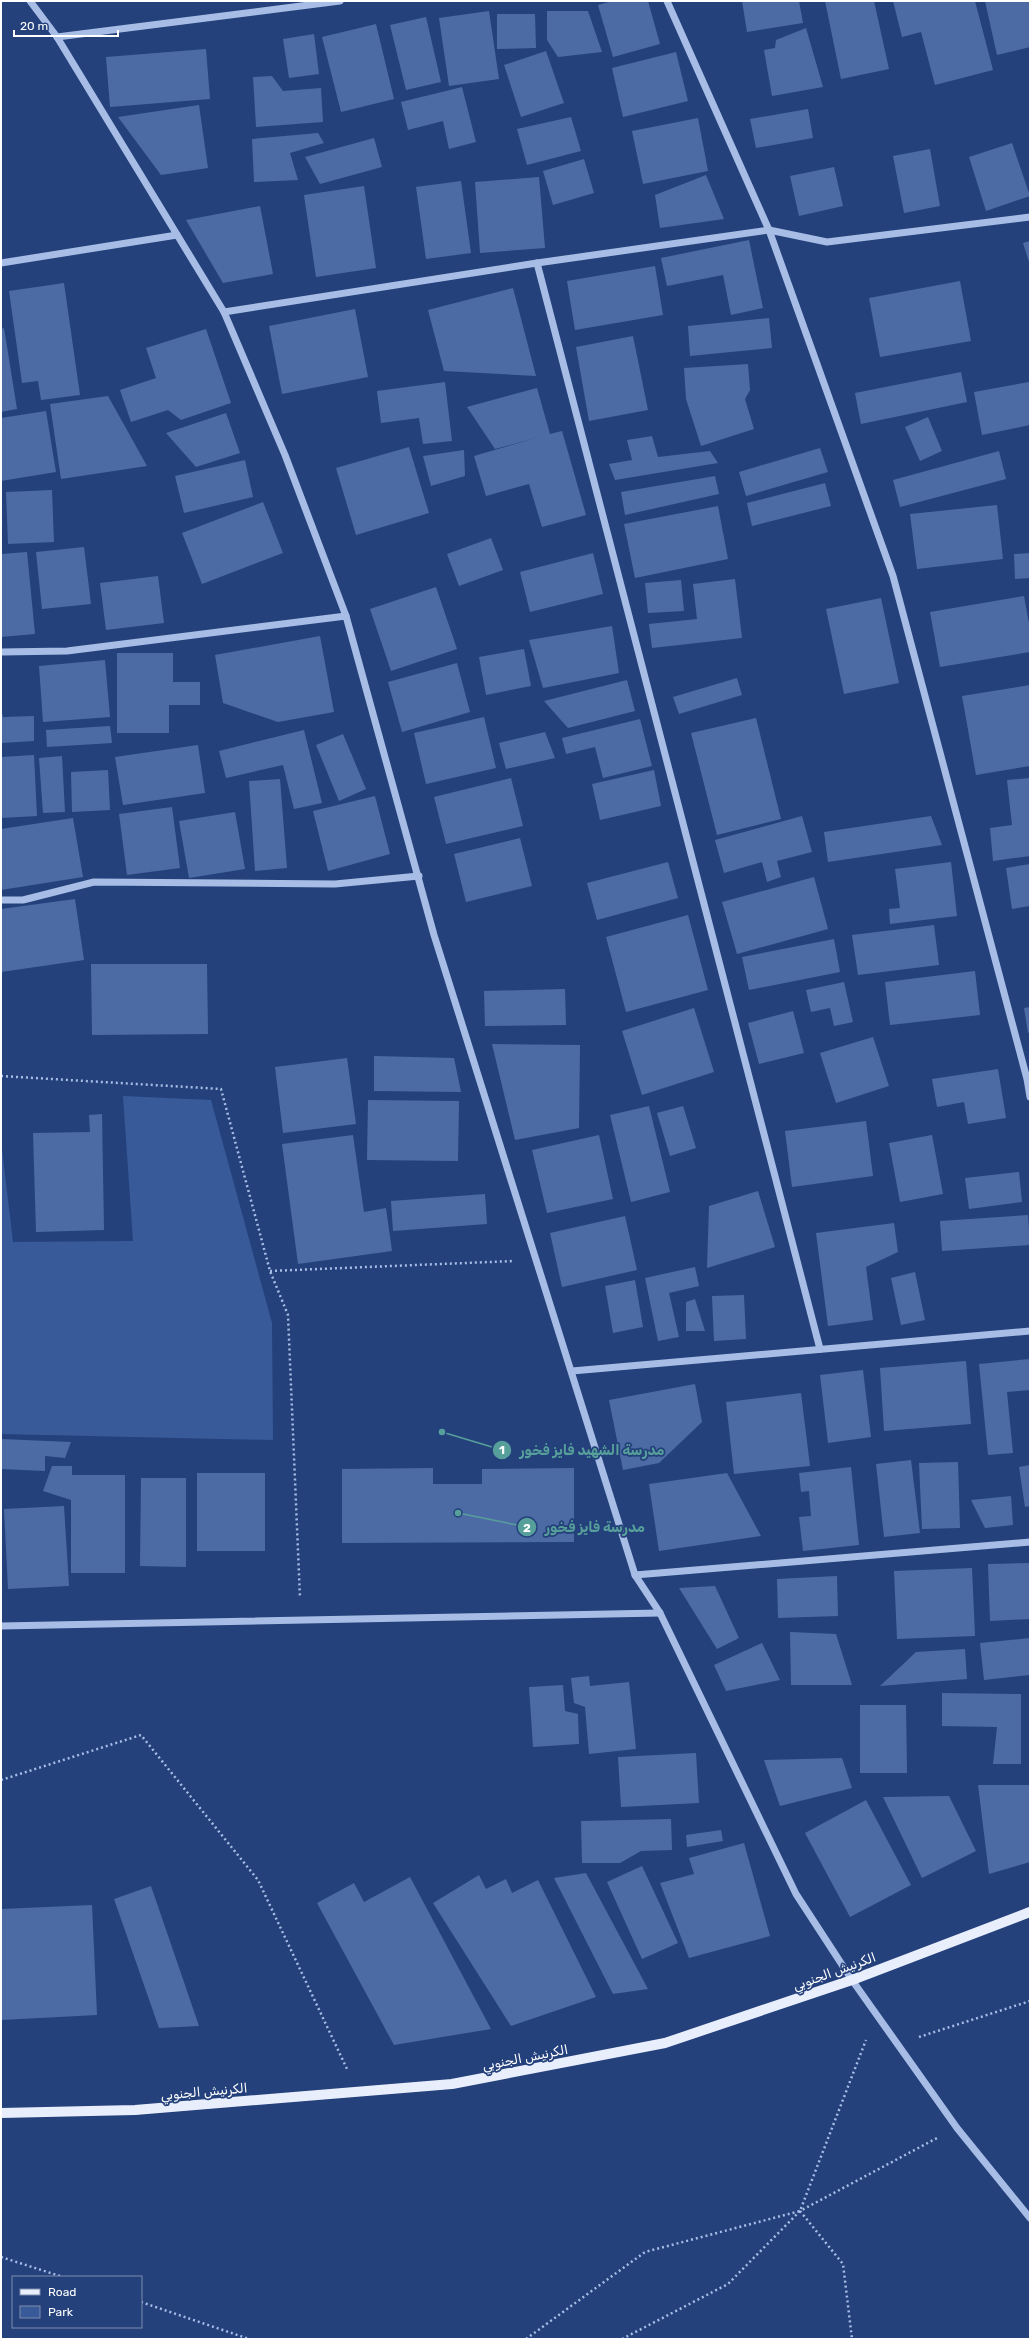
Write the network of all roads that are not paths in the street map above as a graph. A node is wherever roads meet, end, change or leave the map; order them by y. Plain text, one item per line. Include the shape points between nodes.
1 (30, 1) edge
2 (340, 1) edge
3 (667, 1) edge
4 (57, 37) junction
5 (1030, 217) edge
6 (769, 230) junction
7 (177, 235) junction
8 (1, 263) edge
9 (536, 263) junction
10 (224, 312) junction
11 (346, 616) junction
12 (1, 652) edge
13 (419, 876) junction
14 (1, 900) edge
15 (1029, 1079) edge
16 (1030, 1097) edge
17 (1030, 1332) edge
18 (820, 1349) junction
19 (572, 1371) junction
20 (1030, 1542) edge
21 (635, 1574) junction
22 (660, 1613) junction
23 (1, 1626) edge
24 (1030, 1912) edge
25 (852, 1980) junction
26 (1, 2113) edge
27 (1030, 2218) edge

1 - 4 street
2 - 4 street
3 - 6 street
4 - 7 street
5 - 6 street via 827,242
6 - 9 street
6 - 15 street via 893,576
7 - 8 street
7 - 10 street
9 - 10 street
9 - 18 street
10 - 11 street via 285,455
11 - 12 street via 67,651
11 - 13 street
13 - 14 street via 335,884 94,882 23,900
13 - 19 street via 436,943
15 - 16 street
17 - 18 street
18 - 19 street
19 - 21 street
20 - 21 street
21 - 22 street
22 - 23 street
22 - 25 street via 796,1894
24 - 25 main road, الكرنيش الجنوبي
25 - 26 main road, الكرنيش الجنوبي via 665,2044 452,2084 134,2110
25 - 27 street via 957,2128

